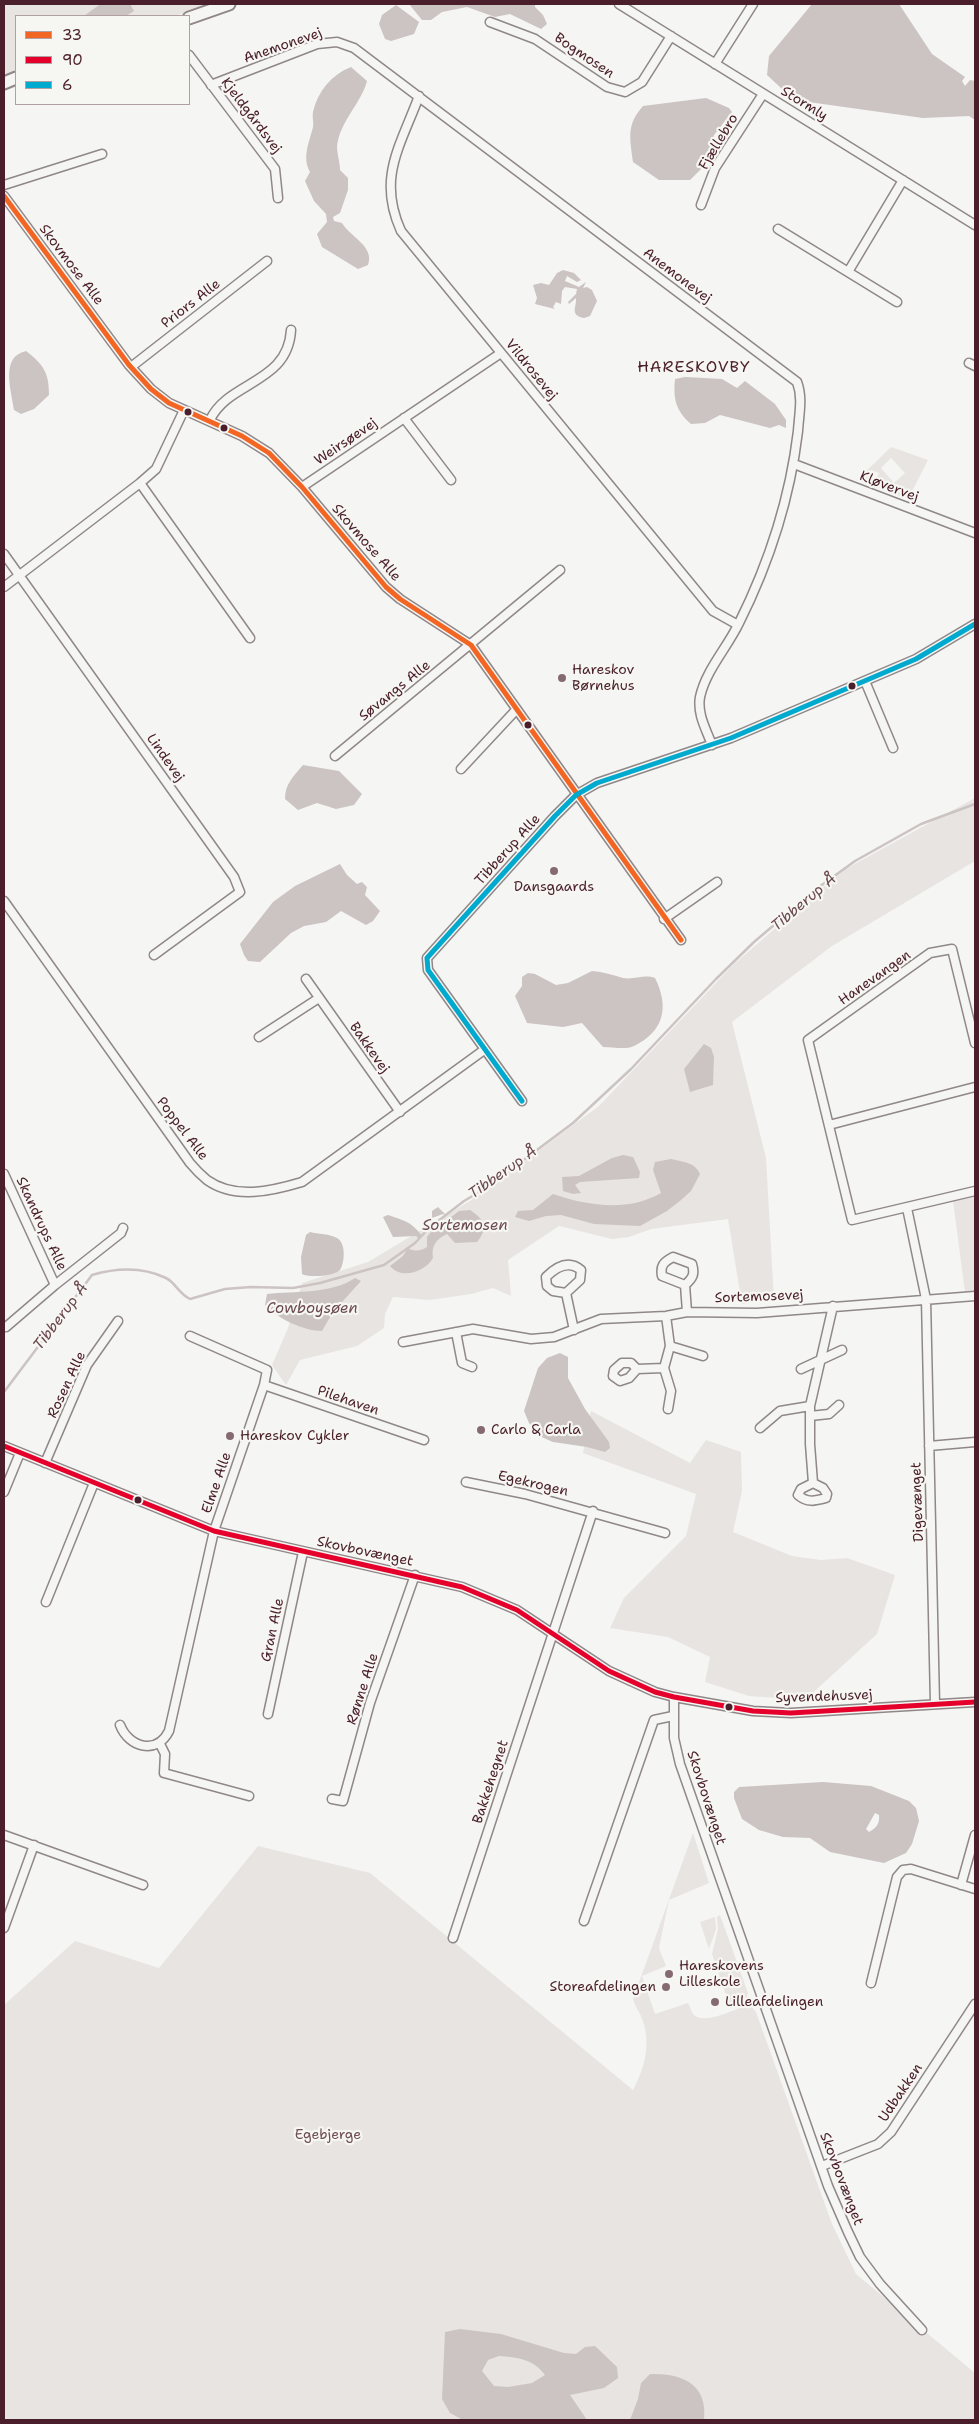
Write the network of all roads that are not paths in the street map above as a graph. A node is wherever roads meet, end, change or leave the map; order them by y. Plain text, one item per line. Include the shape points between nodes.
1 (229, 4) edge
2 (619, 4) edge
3 (753, 4) edge
4 (190, 18) edge
5 (490, 22) dead end
6 (671, 36) junction
7 (190, 56) edge
8 (715, 64) junction
9 (211, 85) junction
10 (763, 94) junction
11 (419, 96) junction
12 (102, 154) dead end
13 (903, 180) junction
14 (4, 185) edge
15 (4, 196) edge
16 (278, 198) dead end
17 (701, 205) dead end
18 (975, 225) edge
19 (778, 229) dead end
20 (267, 262) dead end
21 (848, 272) junction
22 (897, 302) dead end
23 (292, 330) dead end
24 (501, 353) junction
25 (131, 367) junction
26 (184, 410) junction
27 (404, 418) junction
28 (210, 420) junction
29 (794, 464) junction
30 (451, 480) dead end
31 (140, 483) junction
32 (302, 487) junction
33 (975, 534) edge
34 (4, 554) edge
35 (560, 570) dead end
36 (20, 576) junction
37 (4, 587) edge
38 (975, 624) edge
39 (738, 625) junction
40 (250, 638) dead end
41 (471, 645) junction
42 (865, 681) junction
43 (516, 710) junction
44 (712, 745) junction
45 (893, 748) dead end
46 (335, 756) dead end
47 (461, 769) dead end
48 (576, 795) junction
49 (717, 882) dead end
50 (4, 901) edge
51 (664, 919) junction
52 (681, 940) dead end
53 (154, 955) dead end
54 (306, 979) dead end
55 (319, 998) junction
56 (258, 1037) dead end
57 (975, 1043) edge
58 (484, 1050) junction
59 (975, 1087) edge
60 (522, 1101) dead end
61 (400, 1112) junction
62 (829, 1125) junction
63 (4, 1174) edge
64 (975, 1191) edge
65 (907, 1208) junction
66 (123, 1228) dead end
67 (55, 1285) junction
68 (685, 1285) junction
69 (566, 1293) junction
70 (975, 1296) edge
71 (926, 1299) junction
72 (833, 1306) junction
73 (687, 1312) junction
74 (666, 1316) junction
75 (118, 1321) dead end
76 (6, 1327) dead end
77 (574, 1330) junction
78 (456, 1332) junction
79 (190, 1336) dead end
80 (403, 1342) dead end
81 (670, 1346) junction
82 (842, 1350) dead end
83 (703, 1356) dead end
84 (822, 1359) junction
85 (472, 1366) dead end
86 (664, 1368) junction
87 (637, 1369) dead end
88 (801, 1369) dead end
89 (264, 1385) junction
90 (839, 1405) dead end
91 (810, 1406) junction
92 (668, 1409) dead end
93 (810, 1416) junction
94 (760, 1428) dead end
95 (424, 1440) dead end
96 (975, 1442) edge
97 (4, 1446) edge
98 (929, 1446) junction
99 (20, 1453) junction
100 (46, 1463) junction
101 (466, 1482) dead end
102 (813, 1483) dead end
103 (94, 1484) junction
104 (4, 1492) edge
105 (594, 1511) junction
106 (214, 1531) junction
107 (665, 1533) dead end
108 (303, 1552) junction
109 (415, 1575) junction
110 (46, 1602) dead end
111 (552, 1634) junction
112 (674, 1697) junction
113 (975, 1702) edge
114 (935, 1704) junction
115 (268, 1714) dead end
116 (673, 1716) junction
117 (120, 1726) dead end
118 (160, 1744) junction
119 (249, 1796) dead end
120 (332, 1799) dead end
121 (4, 1835) edge
122 (975, 1835) edge
123 (34, 1845) junction
124 (143, 1885) dead end
125 (961, 1885) junction
126 (975, 1890) edge
127 (584, 1921) dead end
128 (4, 1928) edge
129 (453, 1938) dead end
130 (871, 1983) dead end
131 (975, 2004) edge
132 (822, 2166) junction
133 (922, 2330) dead end

1 - 4 street
2 - 6 street, Stormly
3 - 8 street
5 - 6 street, Bogmosen via 535,39 606,86 625,92 642,82
6 - 8 street, Stormly
7 - 9 street, Kjeldgårdsvej
8 - 10 street, Stormly
9 - 11 street, Anemonevej via 318,44 337,42 354,48
9 - 16 street, Kjeldgårdsvej via 275,168
10 - 13 street, Stormly
10 - 17 street, Fjællebro via 715,168
11 - 24 street, Vildrosevej via 391,170 389,184 393,213 401,231
11 - 29 street, Anemonevej via 797,382 802,394
12 - 14 street
13 - 18 street, Stormly
13 - 21 street
15 - 25 street, Skovmose Alle
19 - 21 street
20 - 25 street, Priors Alle
21 - 22 street
23 - 28 street via 287,351 274,369 218,406
24 - 27 street, Weirsøevej
24 - 39 street, Vildrosevej via 713,611
25 - 26 street, Skovmose Alle via 151,389
26 - 28 street, Skovmose Alle
26 - 31 street via 156,469
27 - 30 street
27 - 32 street, Weirsøevej
28 - 32 street, Skovmose Alle via 269,453
29 - 33 street, Kløvervej
29 - 39 street, Anemonevej via 773,541
31 - 36 street
31 - 40 street
32 - 41 street, Skovmose Alle via 386,588
34 - 36 street, Lindevej
35 - 41 street, Søvangs Alle
36 - 37 street
36 - 53 street, Lindevej via 234,877 240,892
38 - 42 street, Tibberup Alle via 938,648
39 - 44 street, Anemonevej via 706,680 700,698 699,712
41 - 43 street, Skovmose Alle
41 - 46 street, Søvangs Alle
42 - 44 street, Tibberup Alle
42 - 45 street
43 - 47 street
43 - 48 street, Skovmose Alle
44 - 48 street, Tibberup Alle via 597,783
48 - 51 street, Skovmose Alle
48 - 58 street, Tibberup Alle via 427,958 428,970
49 - 51 street
50 - 61 street, Poppel Alle via 190,1163 208,1180 231,1190 250,1192 269,1192 302,1182
51 - 52 street, Skovmose Alle
54 - 55 street, Bakkevej
55 - 56 street
55 - 61 street, Bakkevej
57 - 62 street, Hanevangen via 952,949 930,954 808,1040
58 - 60 street, Tibberup Alle
58 - 61 street, Poppel Alle
59 - 62 street
62 - 65 street, Hanevangen via 852,1220
63 - 67 street, Skandrups Alle
64 - 65 street, Hanevangen
65 - 71 street
66 - 67 street, Skandrups Alle via 121,1233
67 - 76 street, Skandrups Alle
68 - 68 street via 662,1276 664,1262 673,1257 692,1264 695,1272
68 - 73 street
69 - 69 street via 553,1291 547,1286 546,1276 566,1264 575,1265 581,1270 580,1280
69 - 77 street
70 - 71 street, Sortemosevej
71 - 72 street, Sortemosevej
71 - 98 street, Digevænget
72 - 73 street, Sortemosevej via 757,1313
72 - 84 street
73 - 74 street, Sortemosevej
74 - 77 street, Sortemosevej via 601,1319
74 - 81 street
75 - 100 street, Rosen Alle via 86,1365
77 - 78 street, Sortemosevej via 554,1337 531,1339 473,1328
78 - 80 street, Sortemosevej
78 - 85 street via 462,1363
79 - 89 street via 267,1370
81 - 83 street
81 - 86 street
82 - 84 street
84 - 88 street
84 - 91 street
86 - 87 street
86 - 92 street via 671,1391
89 - 95 street, Pilehaven
89 - 106 street, Elme Alle
90 - 93 street via 829,1414
91 - 93 street
91 - 94 street via 780,1411
93 - 102 street
96 - 98 street
97 - 99 street, Skovbovænget
98 - 114 street, Digevænget
99 - 100 street, Skovbovænget
99 - 104 street
100 - 103 street, Skovbovænget
101 - 105 street, Egekrogen
103 - 106 street, Skovbovænget
103 - 110 street
105 - 107 street, Egekrogen
105 - 111 street
106 - 108 street, Skovbovænget
106 - 118 street, Elme Alle via 169,1732
108 - 109 street, Skovbovænget
108 - 115 street, Gran Alle
109 - 111 street, Skovbovænget via 492,1598 517,1610
109 - 120 street, Rønne Alle via 370,1703 343,1801
111 - 112 street, Skovbovænget via 609,1671
111 - 129 street, Bakkehegnet
112 - 114 street, Syvendehusvej via 753,1711 790,1713
112 - 116 street, Skovbovænget
113 - 114 street, Syvendehusvej
116 - 127 street via 654,1720
116 - 132 street, Skovbovænget via 680,1764
117 - 118 street via 138,1745
118 - 119 street via 165,1754 164,1773
121 - 123 street
122 - 125 street
123 - 124 street
123 - 128 street
125 - 126 street
125 - 130 street via 903,1870 897,1877
131 - 132 street, Udbakken via 891,2132 878,2144
132 - 133 street, Skovbovænget via 860,2257

